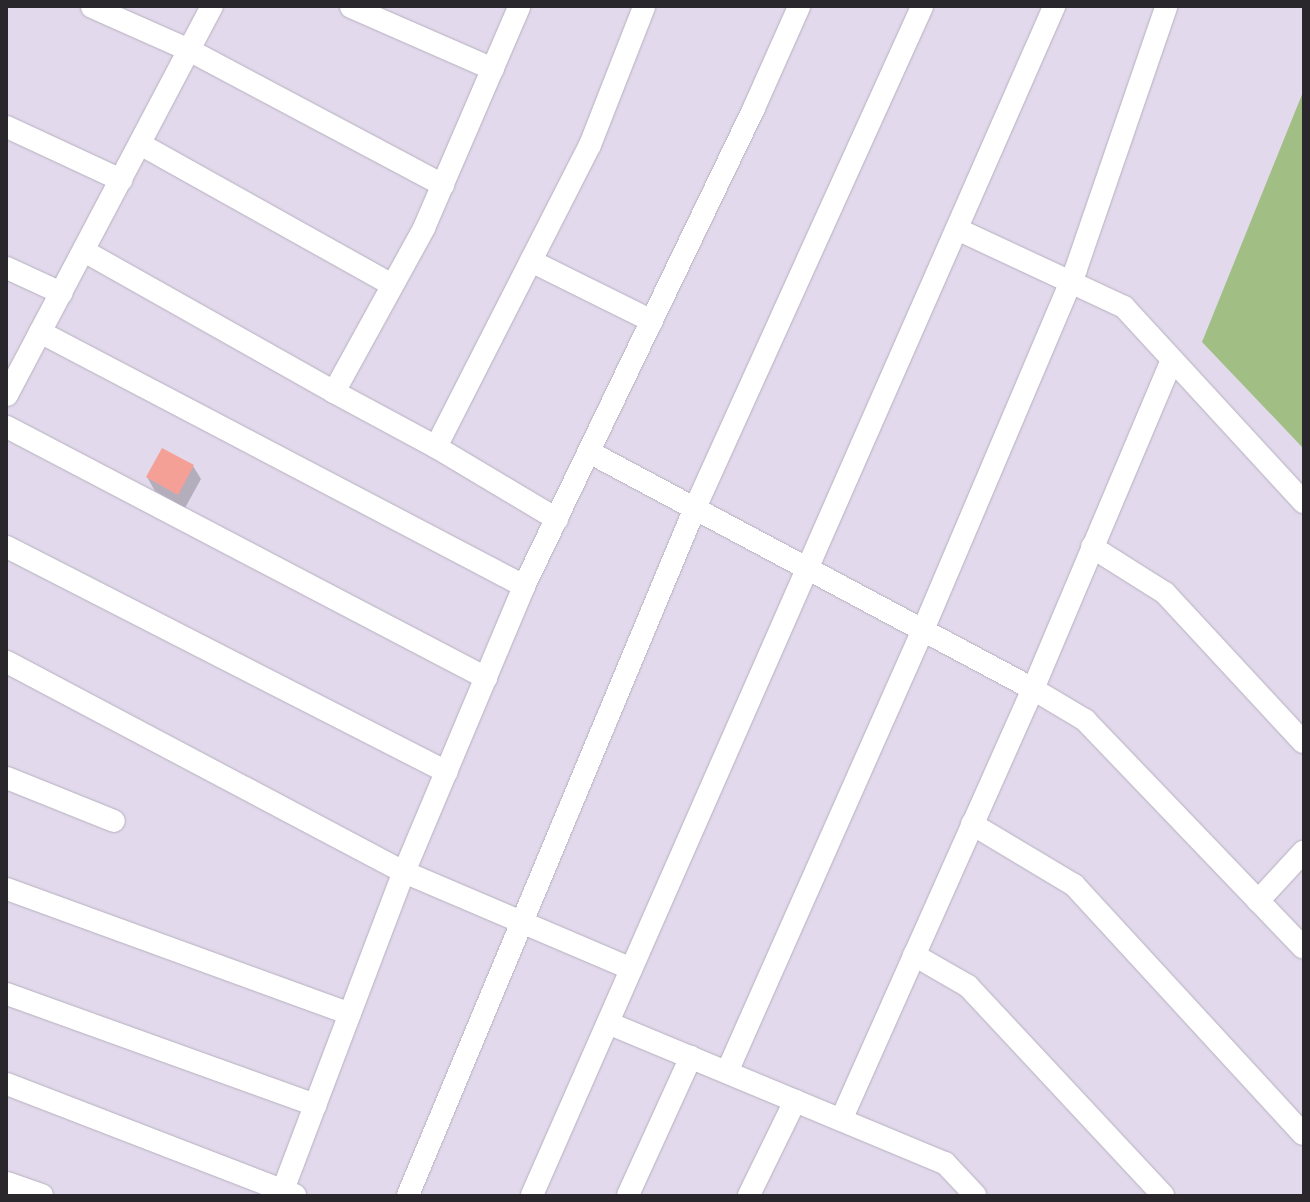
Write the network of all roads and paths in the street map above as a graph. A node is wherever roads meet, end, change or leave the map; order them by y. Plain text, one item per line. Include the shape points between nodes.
1 (92, 7) edge
2 (212, 7) edge
3 (351, 7) edge
4 (519, 7) edge
5 (644, 7) edge
6 (799, 7) edge
7 (922, 7) edge
8 (1054, 7) edge
9 (1166, 7) edge
10 (189, 50) junction
11 (493, 69) junction
12 (7, 127) edge
13 (140, 144) junction
14 (121, 180) junction
15 (443, 185) junction
16 (957, 228) junction
17 (84, 251) junction
18 (531, 260) junction
19 (7, 268) edge
20 (1070, 284) junction
21 (392, 285) junction
22 (61, 294) junction
23 (652, 321) junction
24 (40, 332) junction
25 (1172, 360) junction
26 (334, 392) junction
27 (7, 395) edge
28 (7, 427) edge
29 (436, 446) junction
30 (589, 452) junction
31 (1303, 502) edge
32 (695, 508) junction
33 (557, 519) junction
34 (7, 547) edge
35 (1092, 547) junction
36 (808, 569) junction
37 (524, 586) junction
38 (923, 630) junction
39 (7, 662) edge
40 (486, 678) junction
41 (1033, 689) junction
42 (1303, 742) edge
43 (446, 772) junction
44 (7, 778) edge
45 (114, 821) dead end
46 (972, 824) junction
47 (1303, 852) edge
48 (404, 872) junction
49 (7, 889) edge
50 (1258, 901) junction
51 (522, 923) junction
52 (1303, 947) edge
53 (914, 955) junction
54 (631, 970) junction
55 (7, 994) edge
56 (350, 1014) junction
57 (608, 1023) junction
58 (691, 1057) junction
59 (727, 1072) junction
60 (7, 1084) edge
61 (795, 1100) junction
62 (316, 1105) junction
63 (841, 1120) junction
64 (1303, 1134) edge
65 (7, 1183) edge
66 (286, 1193) edge
67 (42, 1195) edge
68 (408, 1195) edge
69 (532, 1195) edge
70 (628, 1195) edge
71 (750, 1195) edge
72 (975, 1195) edge
73 (1163, 1195) edge

1 - 10 street
2 - 10 street
3 - 11 street
4 - 11 street
5 - 18 street via 590,145
6 - 23 street via 754,108
7 - 32 street
8 - 16 street
9 - 20 street
10 - 13 street
10 - 15 street
11 - 15 street
12 - 14 street
13 - 14 street
13 - 21 street
14 - 17 street
15 - 21 street via 424,228
16 - 20 street
16 - 36 street
17 - 22 street
17 - 26 street
18 - 23 street
18 - 29 street
19 - 22 street
20 - 25 street via 1124,307
20 - 38 street
21 - 26 street
22 - 24 street
23 - 30 street
24 - 27 street
24 - 37 street
25 - 31 street
25 - 35 street
26 - 29 street
28 - 40 street
29 - 33 street
30 - 32 street
30 - 33 street
32 - 36 street
32 - 51 street
33 - 37 street
34 - 43 street
35 - 41 street
35 - 42 street via 1165,593
36 - 38 street
36 - 54 street
37 - 40 street
38 - 41 street
38 - 59 street
39 - 48 street
40 - 43 street
41 - 46 street
41 - 50 street via 1085,720
43 - 48 street
44 - 45 street
46 - 53 street
46 - 64 street via 1074,885
47 - 50 street
48 - 51 street
48 - 56 street
49 - 56 street
50 - 52 street
51 - 54 street
51 - 68 street
53 - 63 street
53 - 73 street via 968,986
54 - 57 street
55 - 62 street
56 - 62 street
57 - 58 street
57 - 69 street
58 - 59 street
58 - 70 street
59 - 61 street
60 - 66 street
61 - 63 street
61 - 71 street
62 - 66 street
63 - 72 street via 945,1163
65 - 67 street

